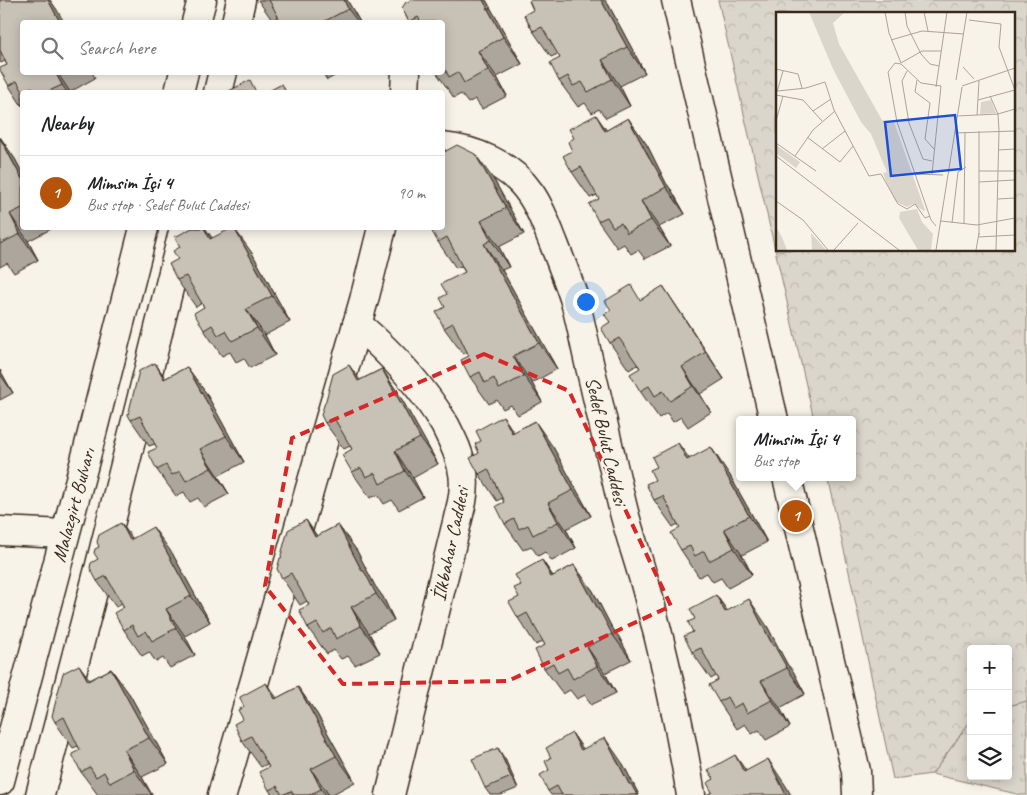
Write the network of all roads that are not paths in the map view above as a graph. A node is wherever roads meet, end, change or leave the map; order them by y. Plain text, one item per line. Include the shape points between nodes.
1 (202, 0) edge
2 (241, 0) edge
3 (676, 0) edge
4 (197, 20) edge
5 (236, 20) edge
6 (183, 75) edge
7 (222, 75) edge
8 (406, 75) edge
9 (180, 90) edge
10 (218, 90) edge
11 (405, 90) edge
12 (445, 147) edge
13 (143, 230) edge
14 (184, 230) edge
15 (381, 230) edge
16 (357, 324) junction
17 (773, 416) edge
18 (789, 481) edge
19 (0, 531) edge
20 (65, 534) junction
21 (0, 778) edge
22 (40, 795) edge
23 (222, 795) edge
24 (390, 795) edge
25 (691, 795) edge
26 (858, 795) edge

1 - 4 main road
2 - 5 main road
3 - 17 main road
6 - 9 main road
7 - 10 main road
8 - 11 main road
12 - 25 main road, Sedef Bulut Caddesi via 489,159 520,180 537,203 560,257 574,299 624,513 666,665
13 - 20 main road, Malazgirt Bulvarı
14 - 22 main road, Malazgirt Bulvarı
15 - 16 main road
16 - 23 main road
16 - 24 main road, İlkbahar Caddesi via 392,356 421,390 458,451 463,468 462,502
18 - 26 main road via 856,770
19 - 20 main road
20 - 21 main road, Malazgirt Bulvarı

